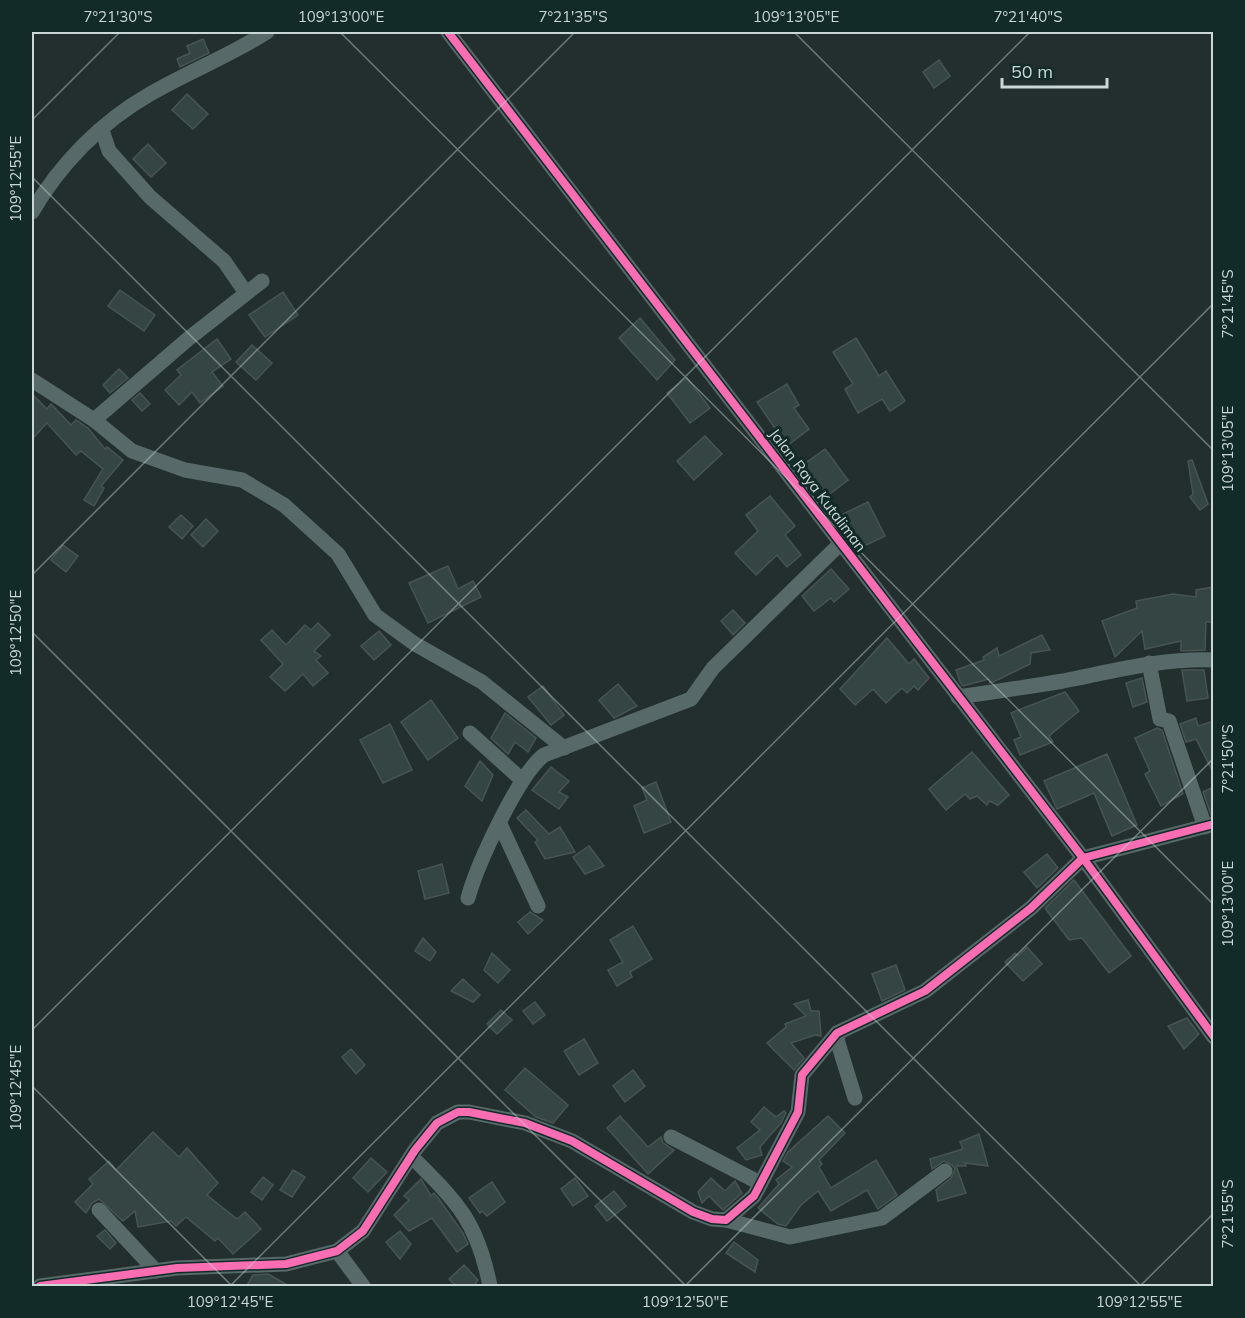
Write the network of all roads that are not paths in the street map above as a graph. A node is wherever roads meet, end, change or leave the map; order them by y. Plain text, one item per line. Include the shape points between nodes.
1 (267, 32) edge
2 (448, 32) edge
3 (102, 130) junction
4 (32, 212) edge
5 (262, 281) dead end
6 (246, 293) junction
7 (32, 380) edge
8 (94, 420) junction
9 (842, 542) junction
10 (1214, 660) edge
11 (1149, 663) junction
12 (958, 697) junction
13 (470, 733) dead end
14 (564, 748) junction
15 (522, 780) junction
16 (500, 824) junction
17 (1209, 826) edge
18 (1083, 858) junction
19 (468, 898) dead end
20 (538, 906) dead end
21 (1211, 1028) edge
22 (837, 1033) junction
23 (855, 1098) dead end
24 (671, 1137) dead end
25 (412, 1157) junction
26 (945, 1171) dead end
27 (760, 1183) junction
28 (99, 1210) dead end
29 (726, 1220) junction
30 (337, 1251) junction
31 (156, 1271) junction
32 (40, 1287) edge
33 (363, 1287) edge
34 (490, 1287) edge

1 - 3 street via 148,95
2 - 9 street, Jalan Raya Kutaliman
3 - 4 street via 81,146 56,175
3 - 6 street via 109,151 150,197 224,261
5 - 6 street
6 - 8 street
7 - 8 street
8 - 14 street via 132,451 184,470 242,480 284,505 338,554 375,615 415,644 482,682
9 - 12 street, Jalan Raya Kutaliman
9 - 14 street via 713,668 691,699
10 - 11 street
11 - 12 street
11 - 17 street via 1160,719 1169,721
12 - 18 street, Jalan Raya Kutaliman
13 - 15 street
14 - 15 street via 532,764
15 - 16 street
16 - 19 street via 472,881
16 - 20 street
17 - 18 street
18 - 21 street, Jalan Raya Kutaliman
18 - 22 street via 1031,908 925,991
22 - 23 street
22 - 27 street via 802,1075 798,1112
24 - 27 street
25 - 29 street via 437,1123 446,1118 458,1112 492,1116 525,1123 572,1141 693,1212
25 - 30 street via 363,1231
25 - 34 street via 473,1226
26 - 29 street via 882,1218 790,1238
27 - 29 street via 754,1196
28 - 31 street
30 - 31 street via 286,1264
30 - 33 street
31 - 32 street

